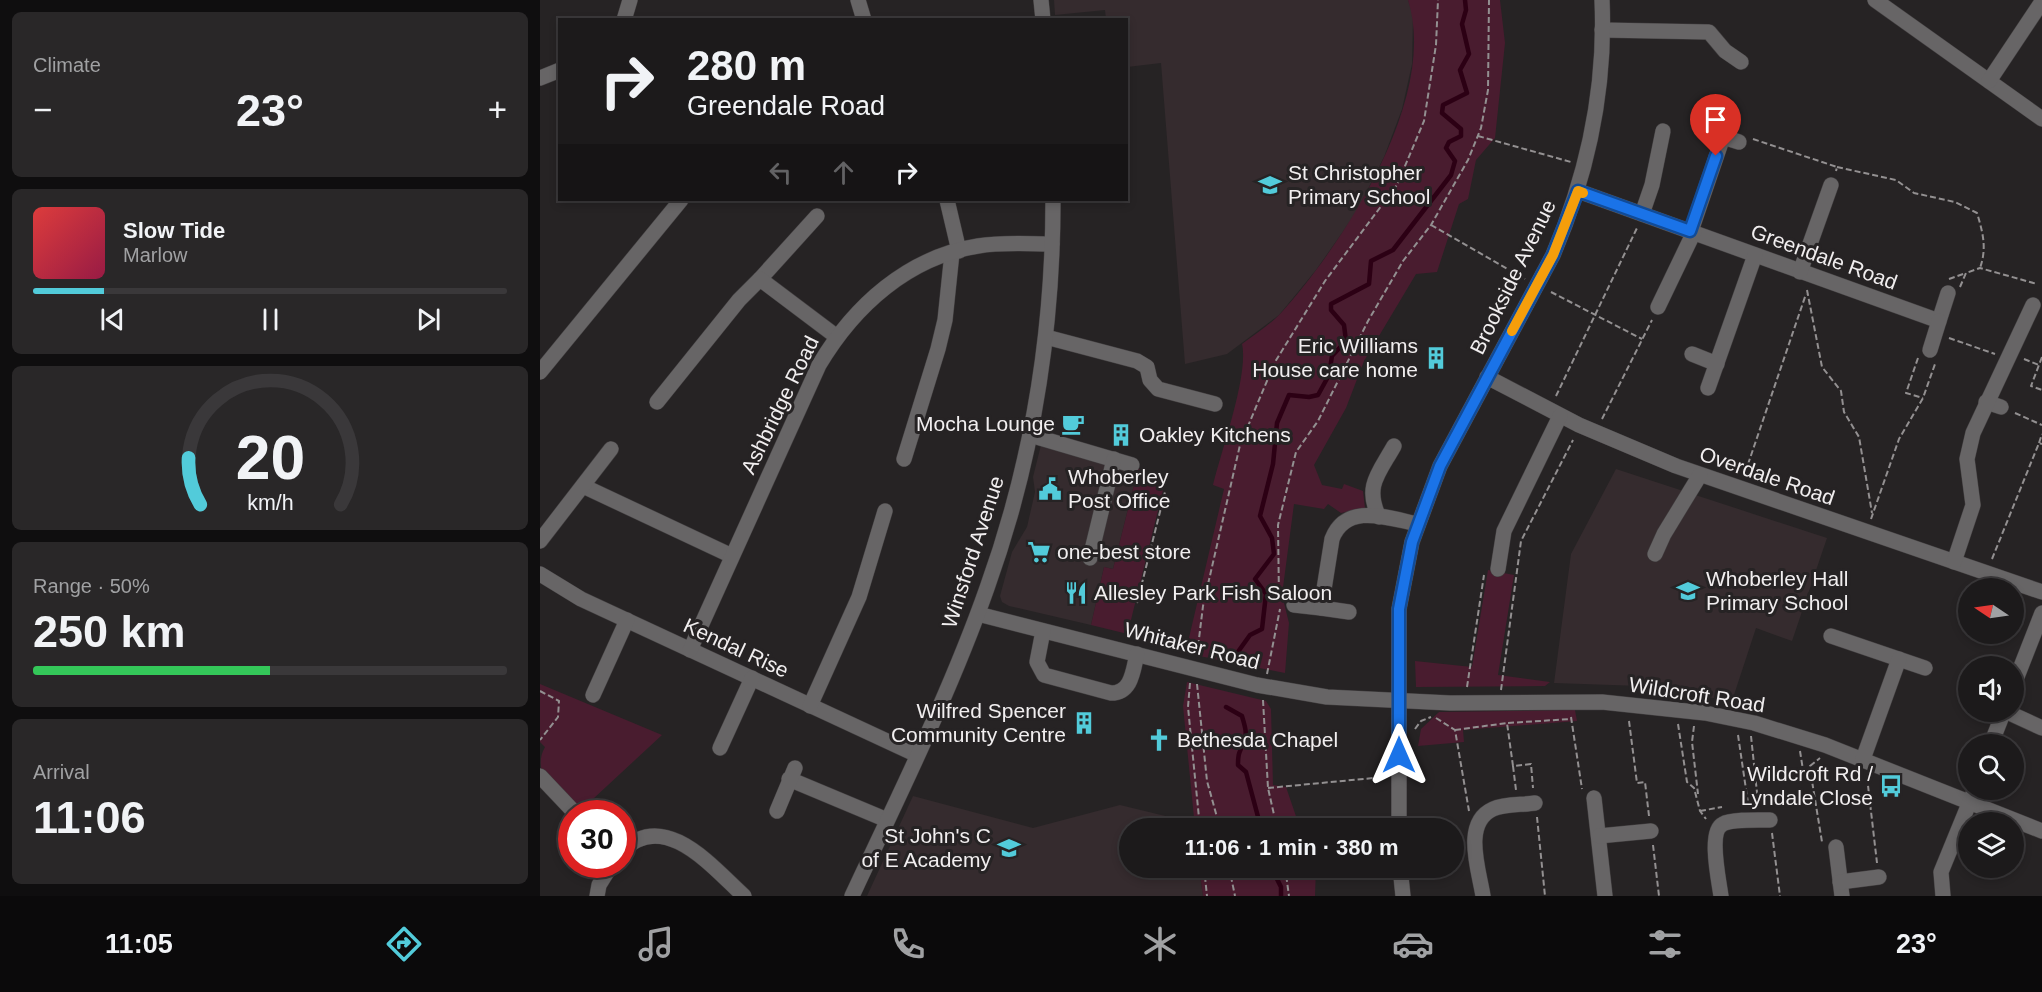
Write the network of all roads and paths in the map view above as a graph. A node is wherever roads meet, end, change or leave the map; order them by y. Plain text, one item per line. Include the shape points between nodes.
1 (630, 0) edge
2 (858, 0) edge
3 (1041, 0) edge
4 (1438, 0) edge
5 (1489, 0) edge
6 (1602, 0) edge
7 (1881, 2) edge
8 (2041, 3) edge
9 (625, 18) edge
10 (863, 18) edge
11 (1042, 18) edge
12 (1602, 30) junction
13 (1741, 62) dead end
14 (558, 71) edge
15 (540, 78) edge
16 (1989, 81) junction
17 (2042, 119) edge
18 (1663, 131) dead end
19 (1478, 136) junction
20 (1739, 142) joint
21 (1585, 167) junction
22 (1837, 167) junction
23 (1831, 186) joint
24 (1578, 191) junction
25 (680, 201) edge
26 (947, 201) edge
27 (1053, 201) edge
28 (1642, 214) junction
29 (817, 216) dead end
30 (1431, 225) junction
31 (1692, 232) junction
32 (1052, 244) junction
33 (956, 252) junction
34 (1755, 255) junction
35 (1980, 268) junction
36 (760, 279) junction
37 (1806, 280) junction
38 (1537, 284) junction
39 (2037, 284) dead end
40 (1954, 291) joint
41 (2033, 305) dead end
42 (1658, 306) joint
43 (1595, 316) junction
44 (1937, 328) junction
45 (837, 337) junction
46 (1046, 337) junction
47 (1642, 339) junction
48 (1930, 350) junction
49 (1692, 354) dead end
50 (2042, 357) edge
51 (2007, 358) junction
52 (1717, 364) junction
53 (540, 372) edge
54 (1487, 377) junction
55 (1708, 388) dead end
56 (2042, 390) edge
57 (1923, 398) junction
58 (657, 402) dead end
59 (1986, 402) junction
60 (1215, 404) dead end
61 (2001, 407) joint
62 (1560, 416) junction
63 (1579, 425) junction
64 (2042, 425) edge
65 (1596, 433) junction
66 (2042, 434) edge
67 (1030, 435) junction
68 (2040, 443) edge
69 (1394, 446) dead end
70 (611, 450) dead end
71 (904, 459) dead end
72 (1114, 459) junction
73 (1132, 465) dead end
74 (1700, 475) junction
75 (583, 486) junction
76 (1740, 489) junction
77 (1165, 492) dead end
78 (885, 511) dead end
79 (1872, 516) junction
80 (1379, 517) junction
81 (1418, 524) junction
82 (1866, 532) junction
83 (540, 541) edge
84 (1655, 554) dead end
85 (732, 556) junction
86 (1090, 558) dead end
87 (1953, 562) junction
88 (1498, 569) junction
89 (540, 573) edge
90 (1517, 573) junction
91 (1987, 573) junction
92 (2042, 592) edge
93 (1137, 603) dead end
94 (1294, 605) dead end
95 (1321, 608) junction
96 (1348, 612) dead end
97 (2042, 613) edge
98 (978, 614) junction
99 (627, 620) junction
100 (1043, 631) junction
101 (1831, 636) dead end
102 (2037, 640) edge
103 (690, 650) junction
104 (1137, 654) junction
105 (1899, 659) junction
106 (2024, 665) edge
107 (1925, 668) dead end
108 (1197, 669) junction
109 (752, 678) junction
110 (1265, 686) junction
111 (540, 691) edge
112 (593, 695) dead end
113 (1569, 701) junction
114 (1399, 702) junction
115 (1468, 702) junction
116 (1502, 702) junction
117 (1627, 704) junction
118 (810, 706) junction
119 (1676, 709) junction
120 (1705, 713) junction
121 (1571, 719) junction
122 (2024, 720) edge
123 (1746, 721) junction
124 (1507, 723) junction
125 (2042, 728) edge
126 (1455, 730) junction
127 (1801, 737) junction
128 (1413, 738) dead end
129 (540, 740) edge
130 (1826, 745) junction
131 (720, 748) dead end
132 (917, 755) junction
133 (1864, 760) junction
134 (1513, 766) junction
135 (1811, 774) junction
136 (540, 776) edge
137 (1399, 778) junction
138 (1268, 789) junction
139 (1958, 791) edge
140 (1698, 797) junction
141 (1594, 798) joint
142 (563, 800) edge
143 (1970, 800) edge
144 (1980, 800) edge
145 (1758, 802) dead end
146 (1535, 803) junction
147 (1748, 803) dead end
148 (1518, 805) junction
149 (777, 811) dead end
150 (1199, 818) edge
151 (1217, 818) edge
152 (1275, 818) edge
153 (1399, 818) edge
154 (887, 820) junction
155 (1770, 820) dead end
156 (1475, 830) junction
157 (1716, 830) junction
158 (1651, 831) junction
159 (2042, 831) edge
160 (1599, 836) junction
161 (636, 843) edge
162 (1836, 848) joint
163 (1879, 877) joint
164 (603, 878) edge
165 (1205, 878) edge
166 (1231, 878) edge
167 (1287, 878) edge
168 (1401, 878) edge
169 (1841, 889) edge
170 (597, 896) edge
171 (744, 896) edge
172 (852, 896) edge
173 (1207, 896) edge
174 (1235, 896) edge
175 (1289, 896) edge
176 (1403, 896) edge
177 (1483, 896) edge
178 (1545, 896) edge
179 (1605, 896) edge
180 (1659, 896) edge
181 (1721, 896) edge
182 (1943, 896) edge

1 - 9 street
2 - 10 street
3 - 11 street
4 - 108 path via 1436,45 1424,121 1396,185 1325,281 1275,362 1240,445 1203,606
5 - 19 path via 1488,90
6 - 12 street, Brookside Avenue
7 - 16 street
8 - 16 street
12 - 13 street via 1709,32
12 - 21 street, Brookside Avenue via 1597,112
14 - 15 street
16 - 17 street
18 - 28 street
19 - 21 path
19 - 30 path
20 - 22 path via 1742,135
20 - 31 street via 1723,137
21 - 24 street, Brookside Avenue
22 - 23 path
22 - 35 path via 1896,180 1914,193 1955,202 1977,213 1985,237
23 - 37 street
24 - 28 street, Greendale Road
24 - 38 street, Brookside Avenue
25 - 53 street
26 - 33 street
27 - 32 street, Winsford Avenue
28 - 31 street, Greendale Road
28 - 43 path
29 - 36 street
30 - 38 path
30 - 110 path via 1403,261 1318,421 1296,452 1278,525 1280,615
31 - 34 street, Greendale Road
31 - 42 street
32 - 33 street, Ashbridge Road via 980,246
32 - 46 street, Winsford Avenue
33 - 45 street, Ashbridge Road via 895,280 861,308
33 - 71 street via 938,349
34 - 37 street, Greendale Road
34 - 52 street
35 - 39 path
35 - 40 path via 1966,273
36 - 45 street
36 - 58 street
37 - 44 street, Greendale Road
37 - 76 path
37 - 79 path via 1822,367 1841,391 1844,412 1859,437
38 - 43 path
38 - 54 street, Brookside Avenue
40 - 44 street
41 - 51 street
42 - 47 path
43 - 47 path
43 - 62 path via 1556,398
44 - 48 street
44 - 51 path
45 - 85 street, Ashbridge Road via 806,392
46 - 60 street via 1137,361 1147,367 1150,380 1158,389
46 - 67 street, Winsford Avenue
47 - 65 path
48 - 57 path via 1939,352
48 - 57 path via 1922,347 1906,393
49 - 52 street
50 - 56 path via 2031,386
51 - 59 street
52 - 55 street
54 - 62 street, Overdale Road
54 - 81 street, Brookside Avenue via 1440,466
57 - 79 path via 1899,439
59 - 61 street
59 - 87 street via 1967,459 1973,506
61 - 64 path
62 - 63 street, Overdale Road
62 - 88 street via 1504,531
63 - 65 street, Overdale Road
63 - 90 path via 1521,541
65 - 74 street, Overdale Road
66 - 68 path
67 - 72 street
67 - 98 street, Winsford Avenue via 1010,516
68 - 91 path
69 - 80 street via 1372,484 1371,495
70 - 75 street
72 - 73 street
72 - 86 street
74 - 76 street, Overdale Road
74 - 84 street
75 - 83 street
75 - 85 street
76 - 82 street, Overdale Road
77 - 93 path
78 - 118 street via 860,597
79 - 82 path
80 - 81 street
80 - 95 street via 1350,517 1335,531
81 - 114 street, Brookside Avenue via 1399,609
82 - 87 street, Overdale Road
85 - 103 street, Ashbridge Road
87 - 91 street, Overdale Road
88 - 90 path
88 - 115 path via 1485,567 1466,680
89 - 99 street, Kendal Rise via 581,599
90 - 116 path via 1500,686
91 - 92 street, Overdale Road
94 - 95 street
95 - 96 street
97 - 102 street
98 - 100 street, Whitaker Road
98 - 132 street, Winsford Avenue
99 - 103 street, Kendal Rise
99 - 112 street
100 - 104 street, Whitaker Road
100 - 104 street via 1037,656 1040,670 1090,687 1115,693 1124,690
101 - 105 street
102 - 106 street
103 - 109 street, Kendal Rise
104 - 108 street, Whitaker Road
105 - 107 street
105 - 133 street
108 - 110 street, Whitaker Road
108 - 150 path via 1190,681 1188,707
108 - 151 path via 1207,781
109 - 118 street, Kendal Rise
109 - 131 street
110 - 114 street, Whitaker Road via 1327,697
110 - 138 path
111 - 129 path via 559,701 558,717
113 - 116 street, Wildcroft Road
113 - 117 street, Wildcroft Road
113 - 121 path
114 - 115 street, Wildcroft Road
114 - 137 street, Brookside Avenue
115 - 116 street, Wildcroft Road
117 - 119 street, Wildcroft Road
117 - 158 path via 1636,783 1646,782
118 - 132 street, Kendal Rise
119 - 120 street, Wildcroft Road
119 - 140 path via 1687,782
120 - 123 street, Wildcroft Road
120 - 140 path via 1692,731
121 - 124 path
121 - 141 path via 1583,798
122 - 125 street
123 - 127 street, Wildcroft Road
123 - 145 path via 1751,734
123 - 147 path via 1737,729
124 - 126 path
124 - 134 path
126 - 128 path via 1432,716 1421,721
126 - 156 path
127 - 130 street, Wildcroft Road
127 - 135 path via 1803,770
130 - 133 street, Wildcroft Road
130 - 135 path via 1822,757 1810,766
132 - 154 street, Winsford Avenue
133 - 139 street, Wildcroft Road
133 - 163 path
134 - 146 path via 1531,764
134 - 148 path
135 - 162 path via 1823,850
136 - 142 street
137 - 138 path
137 - 153 street, Brookside Avenue
138 - 152 path
140 - 157 path via 1700,811
141 - 160 street
143 - 182 street via 1941,872
144 - 159 street, Wildcroft Road
146 - 148 street
146 - 178 path
148 - 156 street via 1494,808 1479,818
149 - 154 street via 792,773
154 - 172 street, Winsford Avenue
155 - 157 street via 1723,823
156 - 177 street
157 - 181 street
158 - 160 street
158 - 180 path
160 - 179 street
161 - 171 street via 656,836 676,839
162 - 169 street
163 - 169 street
164 - 170 street
165 - 173 path
166 - 174 path
167 - 175 path
168 - 176 street

